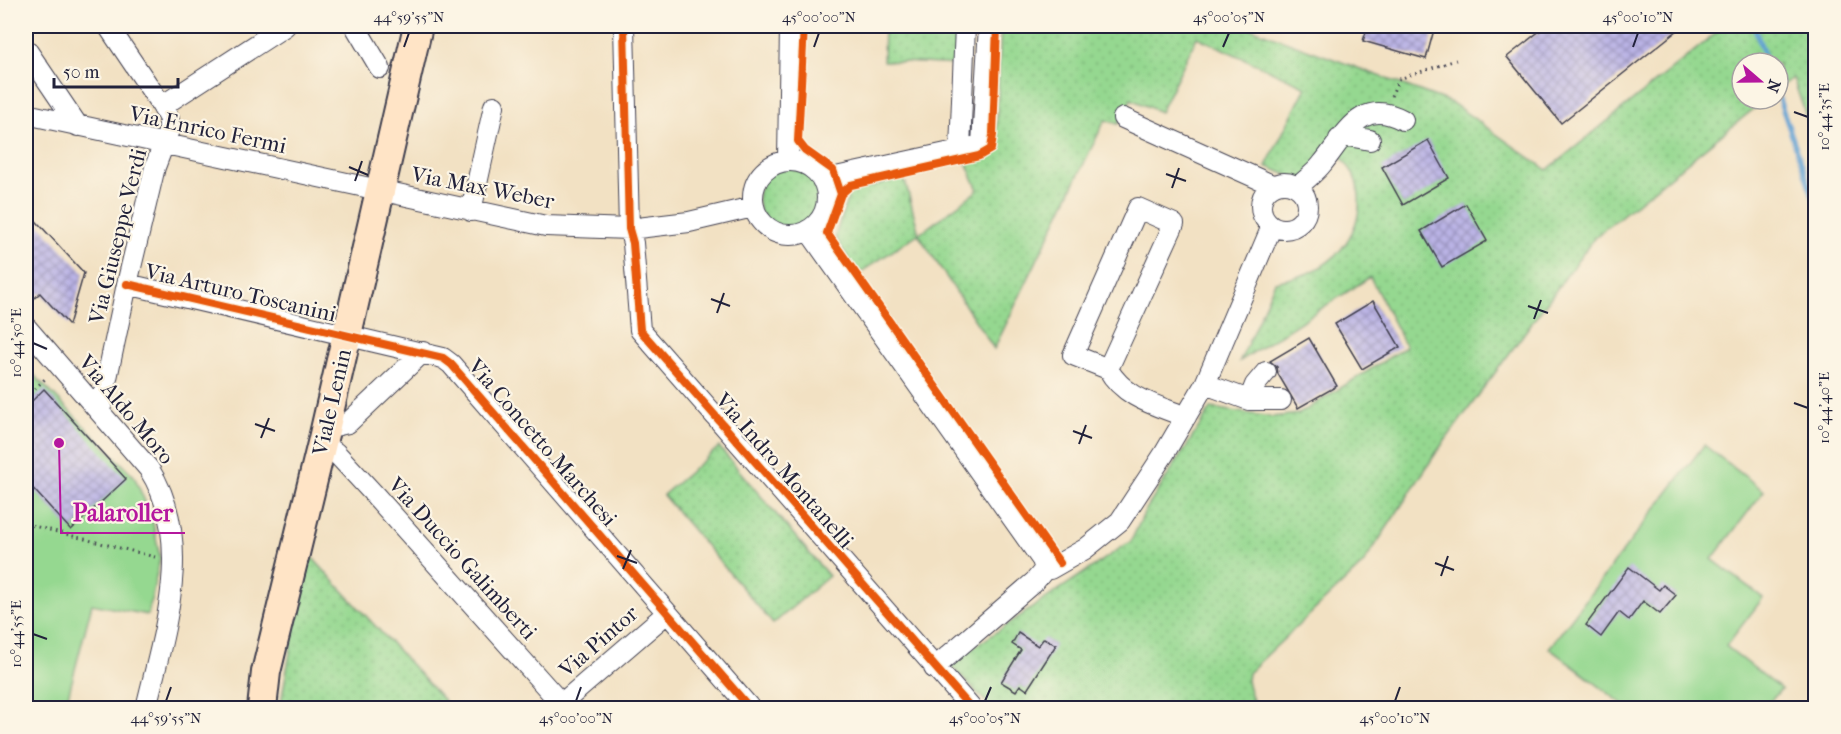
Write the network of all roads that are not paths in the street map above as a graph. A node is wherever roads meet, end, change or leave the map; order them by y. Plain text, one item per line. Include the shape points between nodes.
1 (108, 26) edge
2 (285, 26) edge
3 (355, 26) edge
4 (418, 26) edge
5 (624, 26) edge
6 (790, 26) edge
7 (965, 26) edge
8 (989, 26) edge
9 (26, 49) edge
10 (380, 68) dead end
11 (162, 106) junction
12 (494, 106) dead end
13 (26, 114) edge
14 (1395, 116) road end
15 (1123, 118) dead end
16 (78, 126) junction
17 (1339, 140) junction
18 (1371, 140) dead end
19 (166, 144) junction
20 (960, 149) junction
21 (788, 160) junction
22 (822, 180) junction
23 (1272, 185) junction
24 (1298, 187) junction
25 (381, 191) junction
26 (753, 207) junction
27 (471, 211) junction
28 (1272, 226) junction
29 (629, 229) junction
30 (808, 230) junction
31 (127, 284) junction
32 (26, 327) edge
33 (346, 336) junction
34 (423, 352) junction
35 (1108, 369) junction
36 (1266, 372) dead end
37 (1204, 384) junction
38 (1249, 400) junction
39 (1281, 400) dead end
40 (100, 411) junction
41 (1186, 417) junction
42 (324, 436) junction
43 (1045, 569) junction
44 (667, 613) junction
45 (934, 668) junction
46 (563, 706) edge
47 (146, 708) edge
48 (262, 708) edge
49 (750, 708) edge
50 (971, 708) edge

1 - 11 street
2 - 11 street
3 - 10 street
4 - 25 main road, Viale Lenin
5 - 29 street, Via Indro Montanelli
6 - 21 street
7 - 20 street
8 - 20 street via 984,137 978,146
9 - 16 street
11 - 19 street via 169,119
12 - 27 street
13 - 16 street, Via Enrico Fermi
14 - 17 street via 1366,114
15 - 23 street
16 - 19 street, Via Enrico Fermi
17 - 18 street via 1349,136
17 - 24 street
19 - 25 street, Via Enrico Fermi
19 - 31 street, Via Giuseppe Verdi via 155,167
20 - 22 street
21 - 22 street via 807,165
21 - 26 street via 777,162 760,175 752,196
22 - 30 street via 824,213
23 - 24 street via 1285,182
23 - 28 street via 1263,195 1261,209
24 - 28 street via 1308,205 1304,219 1285,229
25 - 27 street, Via Max Weber
25 - 33 main road, Viale Lenin
26 - 29 street, Via Max Weber via 689,222
26 - 30 street via 775,232 797,234
27 - 29 street, Via Max Weber via 546,226
28 - 37 street
29 - 45 street, Via Indro Montanelli via 639,330
30 - 43 street
31 - 33 street, Via Arturo Toscanini
31 - 40 street, Via Giuseppe Verdi
32 - 40 street, Via Aldo Moro
33 - 34 street, Via Concetto Marchesi
33 - 42 main road, Viale Lenin
34 - 42 street via 348,423
34 - 44 street, Via Concetto Marchesi via 451,364
35 - 35 street via 1072,355 1138,208 1173,224
35 - 41 street via 1127,393
36 - 38 street
37 - 38 street
37 - 41 street
38 - 39 street
40 - 47 street, Via Aldo Moro via 162,490 173,538 168,614
41 - 43 street via 1120,521 1084,549
42 - 46 street, Via Duccio Galimberti
42 - 48 main road, Viale Lenin via 266,672
43 - 45 street
44 - 46 street, Via Pintor
44 - 49 street, Via Concetto Marchesi
45 - 50 street, Via Indro Montanelli

